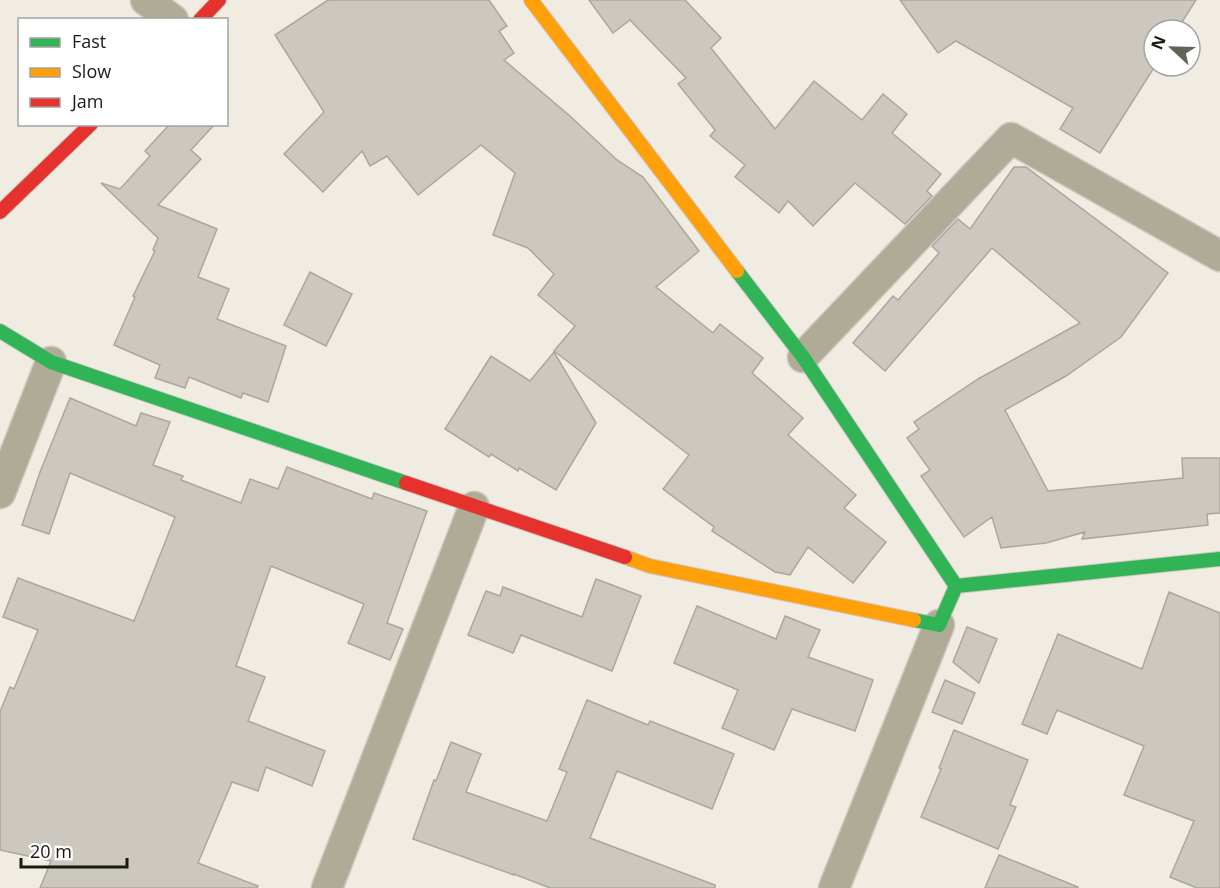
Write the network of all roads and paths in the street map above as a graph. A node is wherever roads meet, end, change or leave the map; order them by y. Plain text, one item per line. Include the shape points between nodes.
1 (146, 0) edge
2 (219, 0) edge
3 (531, 0) edge
4 (169, 18) edge
5 (202, 18) edge
6 (89, 126) edge
7 (0, 212) edge
8 (1220, 256) edge
9 (0, 331) edge
10 (803, 357) junction
11 (51, 362) junction
12 (0, 494) edge
13 (474, 507) junction
14 (1220, 559) edge
15 (956, 586) junction
16 (939, 625) junction
17 (327, 888) edge
18 (834, 888) edge

1 - 4 street
2 - 5 street
3 - 10 street
6 - 7 street
8 - 10 street via 1011,138
9 - 11 street
10 - 15 street
11 - 12 street
11 - 13 street
13 - 16 street via 650,566
13 - 17 street
14 - 15 street
15 - 16 street
16 - 18 street

